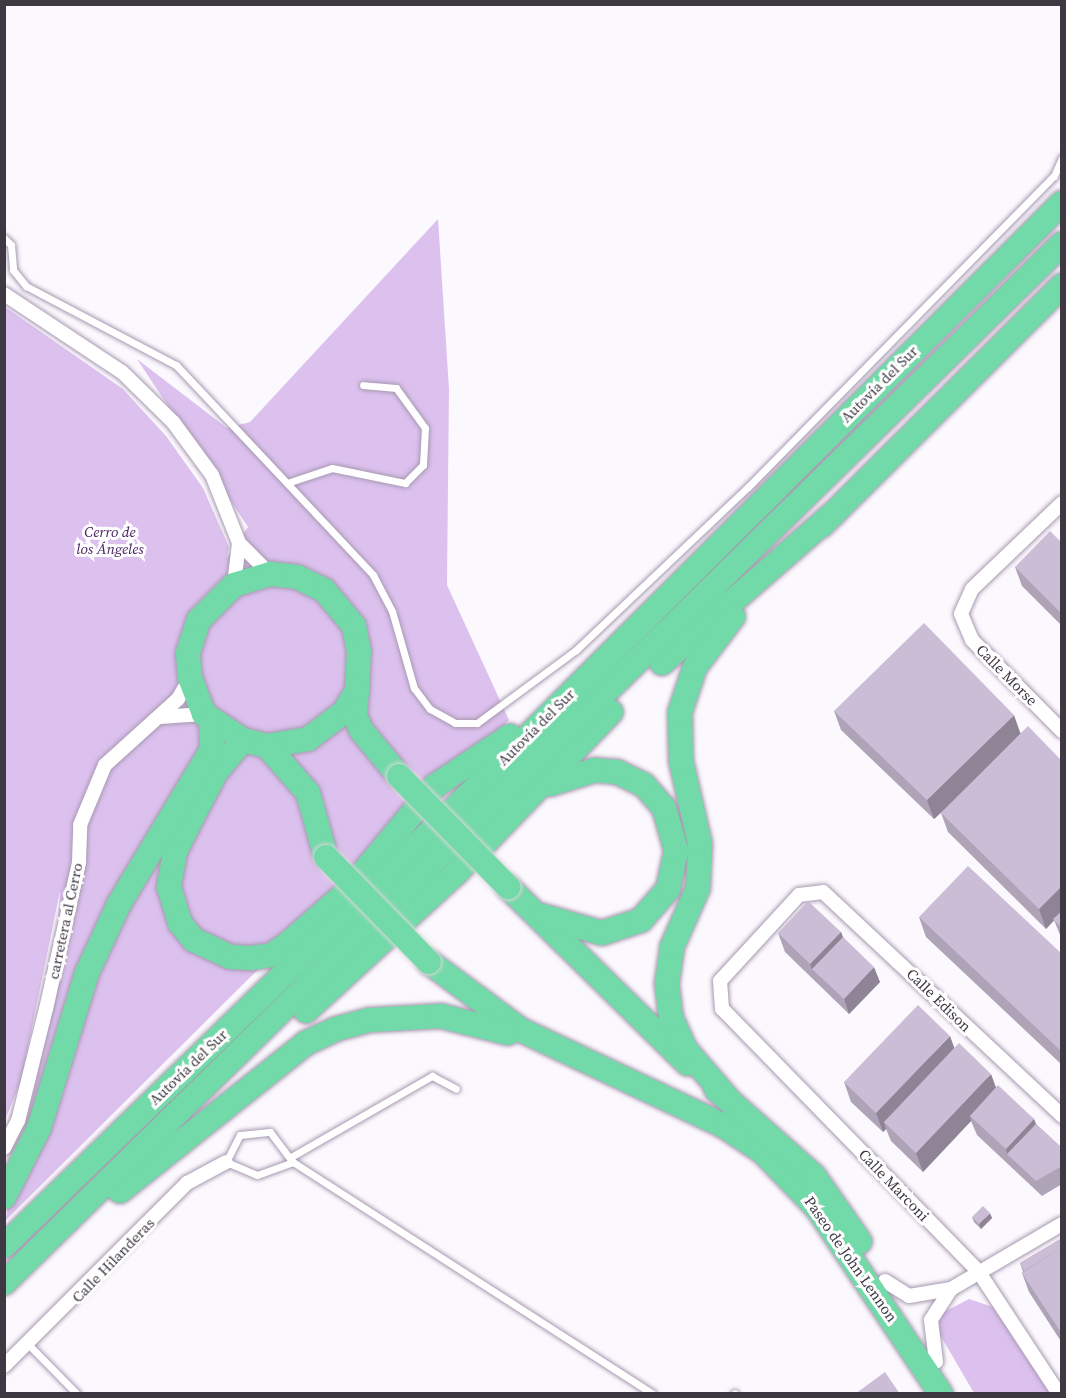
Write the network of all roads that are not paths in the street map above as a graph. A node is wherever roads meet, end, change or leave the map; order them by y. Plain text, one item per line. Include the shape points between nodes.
1 (1062, 158) edge
2 (1062, 203) edge
3 (4, 238) edge
4 (1062, 244) edge
5 (1062, 286) edge
6 (4, 294) edge
7 (363, 385) dead end
8 (290, 482) junction
9 (1062, 503) edge
10 (833, 514) junction
11 (240, 543) junction
12 (717, 545) junction
13 (270, 574) junction
14 (234, 585) junction
15 (190, 678) junction
16 (357, 691) junction
17 (208, 716) junction
18 (160, 717) junction
19 (1062, 731) edge
20 (243, 740) junction
21 (267, 746) junction
22 (529, 799) junction
23 (508, 887) junction
24 (717, 990) joint
25 (456, 1089) dead end
26 (649, 1089) junction
27 (728, 1099) junction
28 (1062, 1116) edge
29 (4, 1148) edge
30 (292, 1159) junction
31 (226, 1161) junction
32 (120, 1191) junction
33 (4, 1197) edge
34 (1062, 1224) edge
35 (4, 1246) edge
36 (979, 1272) junction
37 (885, 1281) junction
38 (4, 1283) edge
39 (951, 1289) junction
40 (4, 1302) edge
41 (28, 1344) junction
42 (936, 1362) junction
43 (4, 1366) edge
44 (77, 1394) edge
45 (653, 1394) edge
46 (941, 1394) edge
47 (957, 1394) edge
48 (1059, 1394) edge

1 - 8 lane via 1054,176 748,487 576,650 477,723 455,723 430,709 414,688 392,610 373,575
2 - 12 highway, Autovía del Sur
3 - 8 lane via 11,245 13,270 26,286 176,365
4 - 38 highway, Autovía del Sur
5 - 10 highway
6 - 11 street via 122,372 173,422 212,475
7 - 8 lane via 396,388 402,396 425,428 423,465 405,483 332,468
9 - 19 street, Calle Morse via 972,589 961,614 972,640
10 - 22 highway via 662,663
10 - 27 highway via 715,635 694,667 680,712 681,761 700,844 698,888 672,947 667,982 672,1018 686,1049
11 - 13 street
11 - 14 street
12 - 20 highway via 653,598 502,744 435,786 347,892 272,955 251,958 230,957 194,940 180,923 169,886 175,852 195,812 216,772
12 - 35 highway, Autovía del Sur
13 - 14 highway
13 - 16 highway via 297,577 324,590 354,626
14 - 15 highway via 199,620 188,653
15 - 17 highway
15 - 18 street, carretera al Cerro
16 - 21 highway via 344,712 308,739
16 - 23 highway, bridge via 355,715 361,730 399,776
17 - 18 street
17 - 20 highway
17 - 33 highway via 212,749 119,904 87,973 39,1128
18 - 29 street, carretera al Cerro via 105,765 80,825 78,862 46,1009 18,1121
20 - 21 highway
21 - 26 highway, bridge via 308,793 327,857 429,962 521,1030
22 - 23 highway via 576,772 616,772 644,785 664,808 672,827 674,871 668,888 641,920 602,933 546,918
22 - 32 highway
23 - 27 highway
24 - 28 street, Calle Edison via 724,973 799,895 814,890 831,898
24 - 36 street, Calle Marconi via 722,1009
25 - 30 lane via 432,1076
26 - 32 highway via 599,1075 477,1023 441,1016 370,1020 306,1043
26 - 46 highway, Paseo de John Lennon via 724,1125 795,1182 848,1250
27 - 37 highway, Paseo de John Lennon via 814,1176
30 - 31 lane via 257,1175
30 - 31 lane via 270,1132 253,1130 240,1135
30 - 45 lane
31 - 41 street, Calle Hilanderas via 187,1183
32 - 40 highway
34 - 36 street
36 - 39 street
36 - 48 street, Calle Marconi
37 - 39 street via 909,1296
37 - 42 highway, Paseo de John Lennon
39 - 42 street via 931,1320
41 - 43 street, Calle Hilanderas
41 - 44 lane
42 - 47 highway, Paseo de John Lennon

